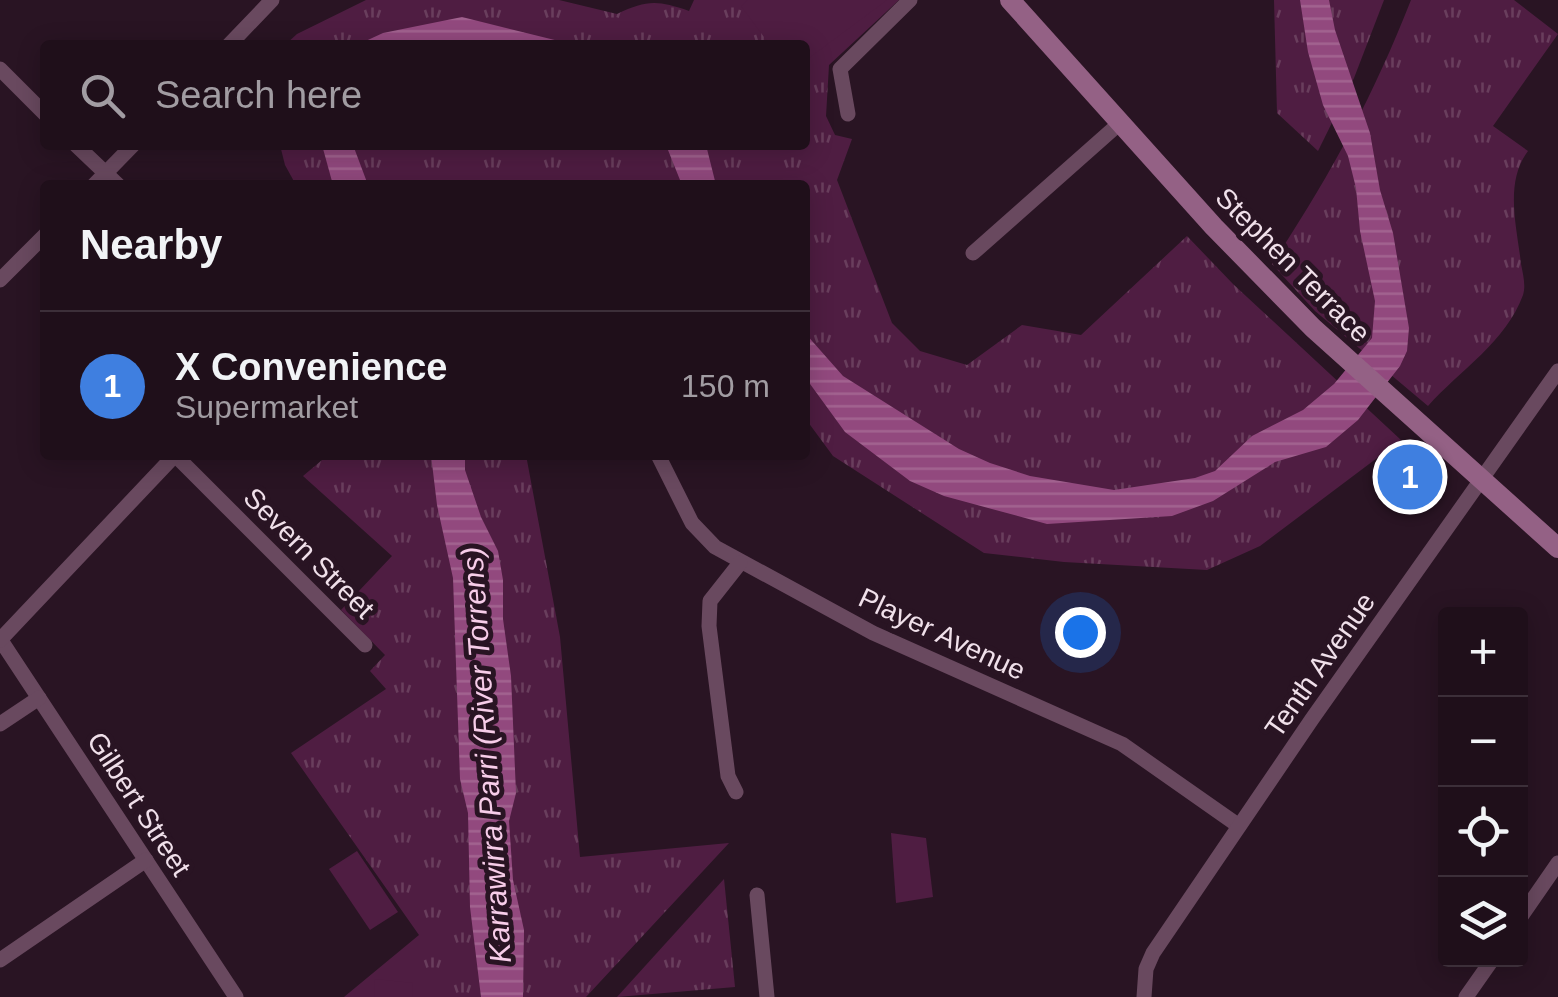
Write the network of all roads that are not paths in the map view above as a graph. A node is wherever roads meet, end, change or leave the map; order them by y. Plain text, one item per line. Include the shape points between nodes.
1 (272, 0) edge
2 (910, 0) edge
3 (1010, 0) edge
4 (233, 40) edge
5 (0, 69) edge
6 (40, 109) edge
7 (848, 114) dead end
8 (1121, 122) junction
9 (80, 150) edge
10 (129, 150) edge
11 (105, 180) edge
12 (107, 180) edge
13 (40, 240) edge
14 (973, 253) dead end
15 (0, 280) edge
16 (1558, 371) edge
17 (170, 460) edge
18 (180, 460) edge
19 (660, 460) edge
20 (1482, 480) junction
21 (1558, 548) edge
22 (740, 563) junction
23 (0, 640) edge
24 (365, 644) dead end
25 (39, 698) junction
26 (0, 724) edge
27 (736, 792) dead end
28 (1239, 826) junction
29 (146, 860) junction
30 (1558, 863) edge
31 (757, 895) dead end
32 (1528, 906) edge
33 (0, 960) edge
34 (1487, 967) edge
35 (236, 997) edge
36 (768, 997) edge
37 (1144, 997) edge
38 (1466, 997) edge

1 - 4 street
2 - 7 street via 840,69
3 - 8 main road, Stephen Terrace
5 - 6 street
8 - 14 street
8 - 20 main road, Stephen Terrace via 1312,328
9 - 11 street
10 - 12 street
13 - 15 street
16 - 20 street, Tenth Avenue
17 - 23 street
18 - 24 street, Severn Street
19 - 22 street, Player Avenue via 692,523
20 - 21 main road, Stephen Terrace
20 - 28 street, Tenth Avenue
22 - 27 street via 710,601 709,626 728,776
22 - 28 street, Player Avenue via 873,632 1122,744
23 - 25 street, Gilbert Street
25 - 26 street
25 - 29 street, Gilbert Street
28 - 37 street, Tenth Avenue via 1147,964
29 - 33 street
29 - 35 street, Gilbert Street
30 - 32 street
31 - 36 street
34 - 38 street

